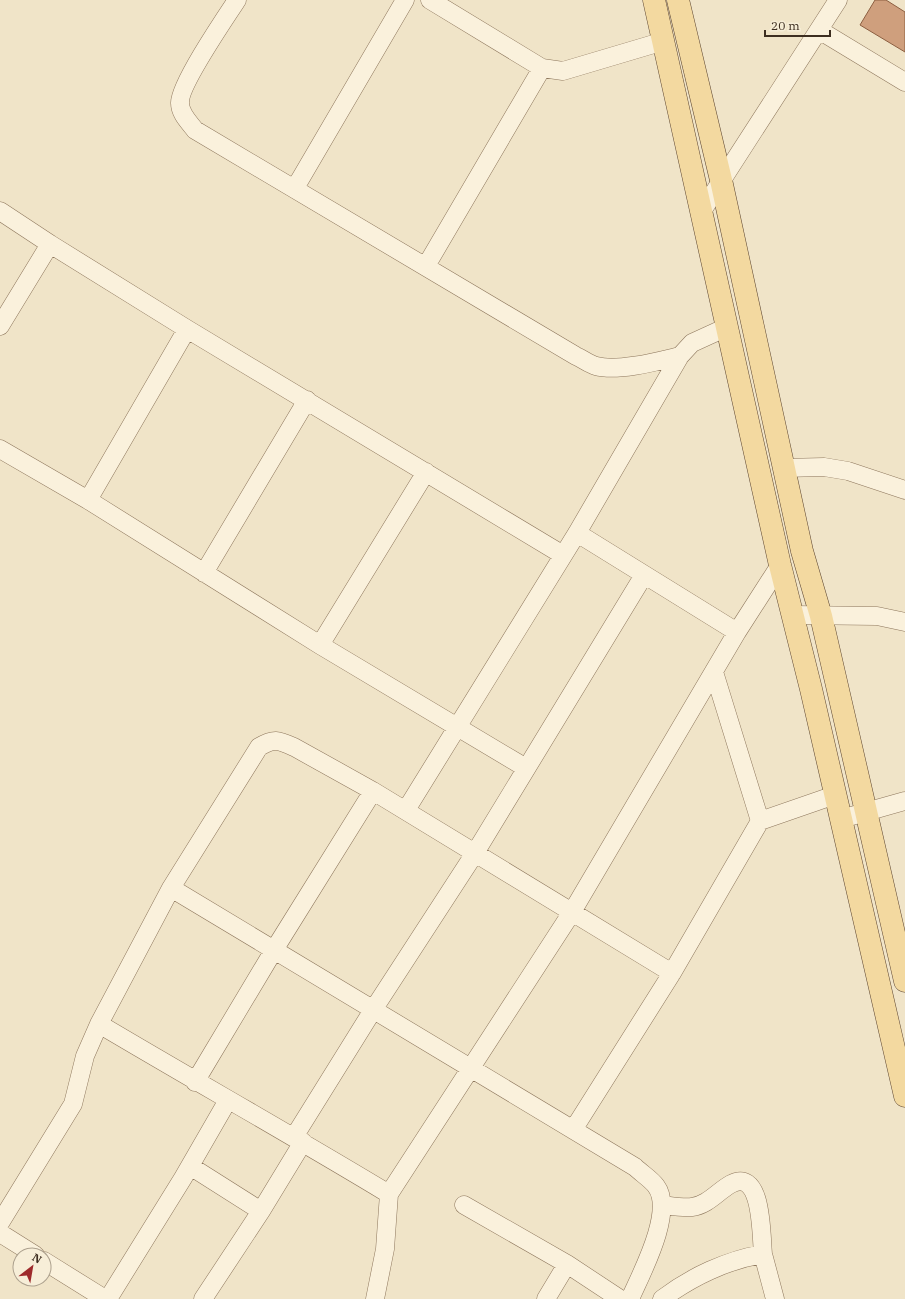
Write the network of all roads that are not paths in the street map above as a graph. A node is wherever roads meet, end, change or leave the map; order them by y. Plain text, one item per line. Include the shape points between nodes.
1 (236, 0) edge
2 (406, 0) edge
3 (430, 0) edge
4 (654, 0) edge
5 (678, 0) edge
6 (838, 0) edge
7 (819, 30) junction
8 (664, 41) junction
9 (542, 68) junction
10 (903, 78) edge
11 (721, 180) junction
12 (295, 188) junction
13 (0, 211) edge
14 (702, 211) junction
15 (50, 244) junction
16 (426, 266) junction
17 (0, 326) edge
18 (727, 327) junction
19 (187, 329) junction
20 (680, 356) junction
21 (307, 400) junction
22 (0, 449) edge
23 (783, 468) junction
24 (426, 472) junction
25 (905, 490) edge
26 (88, 500) junction
27 (577, 533) junction
28 (563, 555) junction
29 (780, 565) junction
30 (204, 573) junction
31 (644, 575) junction
32 (793, 615) junction
33 (821, 616) junction
34 (905, 622) edge
35 (738, 632) junction
36 (320, 645) junction
37 (714, 672) junction
38 (458, 727) junction
39 (526, 768) junction
40 (373, 791) junction
41 (835, 794) junction
42 (905, 801) edge
43 (406, 810) junction
44 (865, 812) junction
45 (841, 819) junction
46 (760, 821) junction
47 (475, 853) junction
48 (171, 888) junction
49 (572, 912) junction
50 (274, 950) junction
51 (672, 973) junction
52 (905, 981) edge
53 (373, 1010) junction
54 (99, 1024) junction
55 (470, 1068) junction
56 (195, 1082) junction
57 (905, 1096) edge
58 (228, 1100) junction
59 (573, 1130) junction
60 (298, 1140) junction
61 (190, 1166) junction
62 (389, 1194) junction
63 (464, 1205) dead end
64 (662, 1205) junction
65 (261, 1211) junction
66 (0, 1223) edge
67 (0, 1234) edge
68 (22, 1247) edge
69 (763, 1254) junction
70 (567, 1264) junction
71 (52, 1266) edge
72 (107, 1299) edge
73 (203, 1299) edge
74 (375, 1299) edge
75 (546, 1299) edge
76 (620, 1299) edge
77 (630, 1299) edge
78 (662, 1299) edge
79 (775, 1299) edge

1 - 12 street via 184,86 180,103 184,116 195,130
2 - 12 street
3 - 9 street
4 - 8 main road
5 - 11 main road
6 - 7 street
7 - 10 street
7 - 11 street
8 - 9 street via 563,71
8 - 14 main road
9 - 16 street
11 - 14 street
11 - 23 main road
12 - 16 street
13 - 15 street
14 - 18 main road
15 - 17 street
15 - 19 street
16 - 20 street via 597,366 623,367
18 - 20 street via 692,343
18 - 29 main road
19 - 21 street
19 - 26 street
20 - 27 street
21 - 24 street
21 - 30 street
22 - 26 street
23 - 25 street via 824,467 848,471
23 - 33 main road via 802,551
24 - 28 street
24 - 36 street
26 - 30 street
27 - 28 street
27 - 31 street
28 - 38 street
29 - 32 main road
29 - 35 street
30 - 36 street
31 - 35 street
31 - 39 street
32 - 33 street
32 - 41 main road
33 - 34 street via 877,616
33 - 44 main road
35 - 37 street
36 - 38 street
37 - 46 street
37 - 49 street
38 - 39 street
38 - 43 street
39 - 47 street
40 - 43 street
40 - 48 street via 282,741 270,740 259,747
40 - 50 street
41 - 45 main road
41 - 46 street
42 - 44 street
43 - 47 street
44 - 45 street
44 - 52 main road
45 - 57 main road
46 - 51 street
47 - 49 street
47 - 53 street
48 - 50 street
48 - 54 street
49 - 51 street
49 - 55 street
50 - 53 street
50 - 56 street
51 - 59 street
53 - 55 street
53 - 60 street
54 - 56 street
54 - 66 street via 85,1056 73,1104
55 - 59 street
55 - 62 street
56 - 58 street
58 - 60 street
58 - 61 street
59 - 64 street via 635,1167 656,1186
60 - 62 street
60 - 65 street
61 - 65 street
61 - 72 street
62 - 74 street via 385,1248
63 - 70 street
64 - 69 street via 692,1207 703,1204 732,1183 748,1182 753,1186 758,1202
64 - 77 street via 655,1243
65 - 73 street
67 - 68 street
69 - 78 street via 738,1260 697,1276
69 - 79 street
70 - 75 street
70 - 76 street
71 - 72 street

